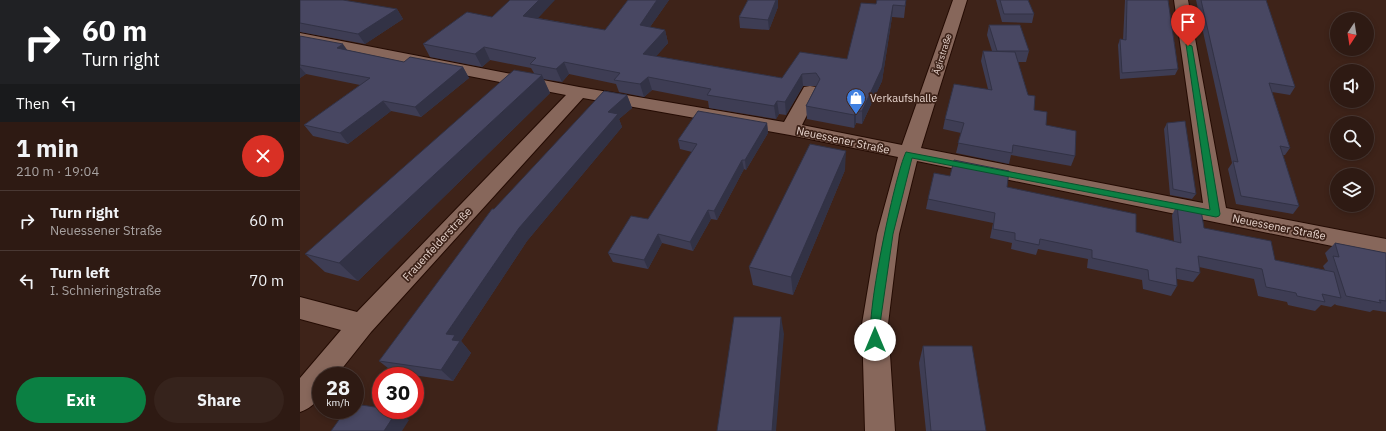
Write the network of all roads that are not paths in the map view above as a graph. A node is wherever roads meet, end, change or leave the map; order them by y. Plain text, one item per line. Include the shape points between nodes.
1 (960, 0) edge
2 (1181, 0) edge
3 (300, 38) edge
4 (810, 91) dead end
5 (579, 92) junction
6 (790, 129) junction
7 (909, 154) junction
8 (1216, 214) junction
9 (1386, 248) edge
10 (300, 308) edge
11 (362, 324) junction
12 (300, 399) edge
13 (880, 431) edge

1 - 7 street, Ägirstraße
2 - 8 street
3 - 5 street, Neuessener Straße
4 - 6 street
5 - 6 street, Neuessener Straße
5 - 11 street, Frauenfelderstraße
6 - 7 street, Neuessener Straße
7 - 8 street, Neuessener Straße
7 - 13 street, Ägirstraße via 888,234 875,324
8 - 9 street, Neuessener Straße
10 - 11 street
11 - 12 street, Frauenfelderstraße

